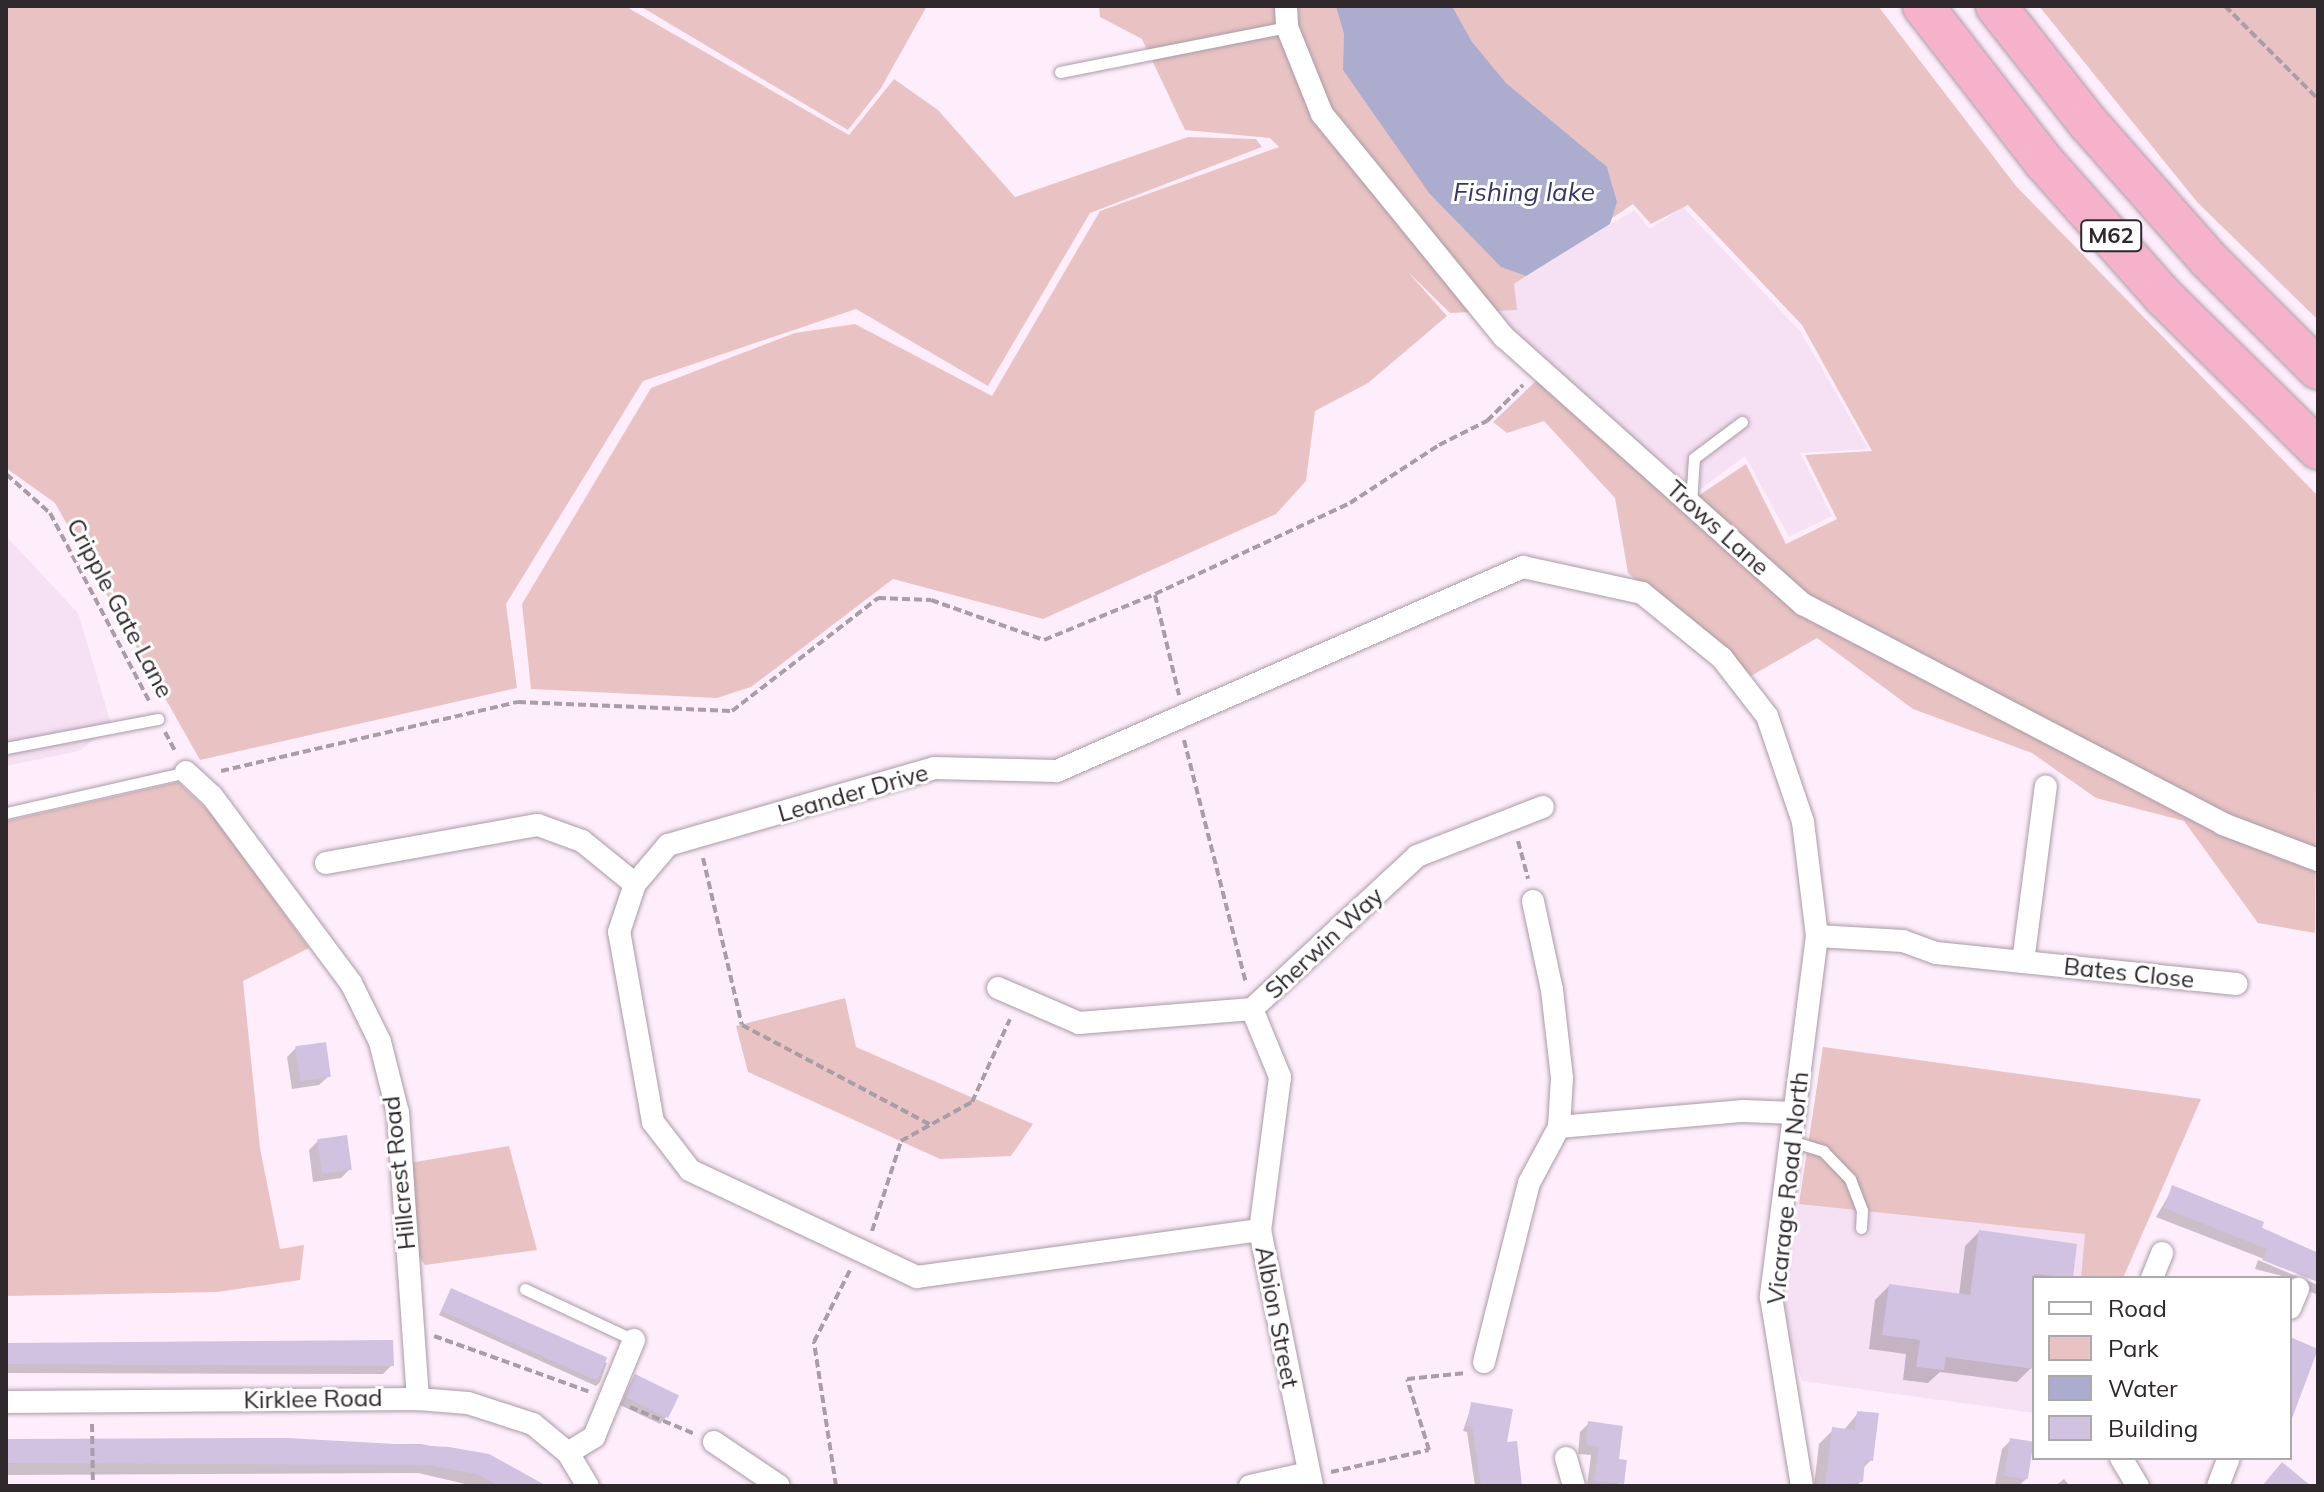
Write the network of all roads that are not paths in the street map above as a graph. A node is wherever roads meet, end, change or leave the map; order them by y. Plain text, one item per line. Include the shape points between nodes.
1 (1923, 6) edge
2 (1996, 6) edge
3 (1286, 17) edge
4 (1060, 72) dead end
5 (2318, 369) edge
6 (1742, 422) dead end
7 (2318, 449) edge
8 (1691, 503) junction
9 (158, 719) road end
10 (6, 748) edge
11 (186, 772) joint
12 (2046, 786) dead end
13 (1543, 807) dead end
14 (6, 813) edge
15 (2318, 860) edge
16 (326, 863) dead end
17 (635, 884) junction
18 (1533, 901) road end
19 (1817, 936) junction
20 (2023, 962) junction
21 (2236, 984) dead end
22 (1009, 992) road end
23 (1252, 1009) junction
24 (1795, 1113) junction
25 (1559, 1127) junction
26 (1791, 1141) junction
27 (1861, 1228) dead end
28 (1260, 1230) junction
29 (2162, 1253) dead end
30 (2153, 1276) edge
31 (525, 1289) dead end
32 (634, 1340) joint
33 (1484, 1362) road end
34 (418, 1399) junction
35 (6, 1402) edge
36 (714, 1442) road end
37 (568, 1453) junction
38 (1566, 1458) dead end
39 (2122, 1460) edge
40 (2228, 1460) edge
41 (1310, 1479) edge
42 (588, 1486) edge
43 (779, 1486) edge
44 (1250, 1486) edge
45 (1574, 1486) edge
46 (1802, 1486) edge
47 (2138, 1486) edge
48 (2218, 1486) edge

1 - 7 highway, M62 via 2044,162 2153,284
2 - 5 highway, M62 via 2089,124 2209,260
3 - 4 lane
3 - 8 street, Trows Lane via 1322,114 1504,337
6 - 8 lane via 1694,458
8 - 15 street, Trows Lane via 1803,604 2223,824
9 - 10 lane
11 - 14 lane
11 - 34 street, Hillcrest Road via 212,796 351,983 380,1042 398,1113
12 - 20 street
13 - 23 street, Sherwin Way via 1417,856
16 - 17 street via 538,825 582,841
17 - 19 street, Leander Drive via 668,845 934,768 1057,771 1523,567 1642,593 1722,658 1767,716 1803,822
17 - 28 street, Leander Drive via 619,932 653,1122 690,1170 917,1277
18 - 25 street via 1554,1004 1562,1078
19 - 20 street, Bates Close via 1903,941 1936,953
19 - 24 street, Vicarage Road North
20 - 21 street, Bates Close
22 - 23 street, Sherwin Way via 1079,1023
23 - 28 street, Albion Street via 1280,1077
24 - 25 street via 1743,1111
24 - 26 street, Vicarage Road North
25 - 33 street via 1529,1183
26 - 27 lane via 1823,1151 1850,1179 1862,1210
26 - 46 street, Vicarage Road North via 1771,1297
28 - 41 street, Albion Street
29 - 30 street
31 - 32 lane
32 - 37 street via 594,1437
34 - 35 street, Kirklee Road
34 - 37 street, Kirklee Road via 468,1403 533,1424
36 - 43 street
37 - 42 street, Kirklee Road
38 - 45 street
39 - 47 street
40 - 48 street
41 - 44 street

